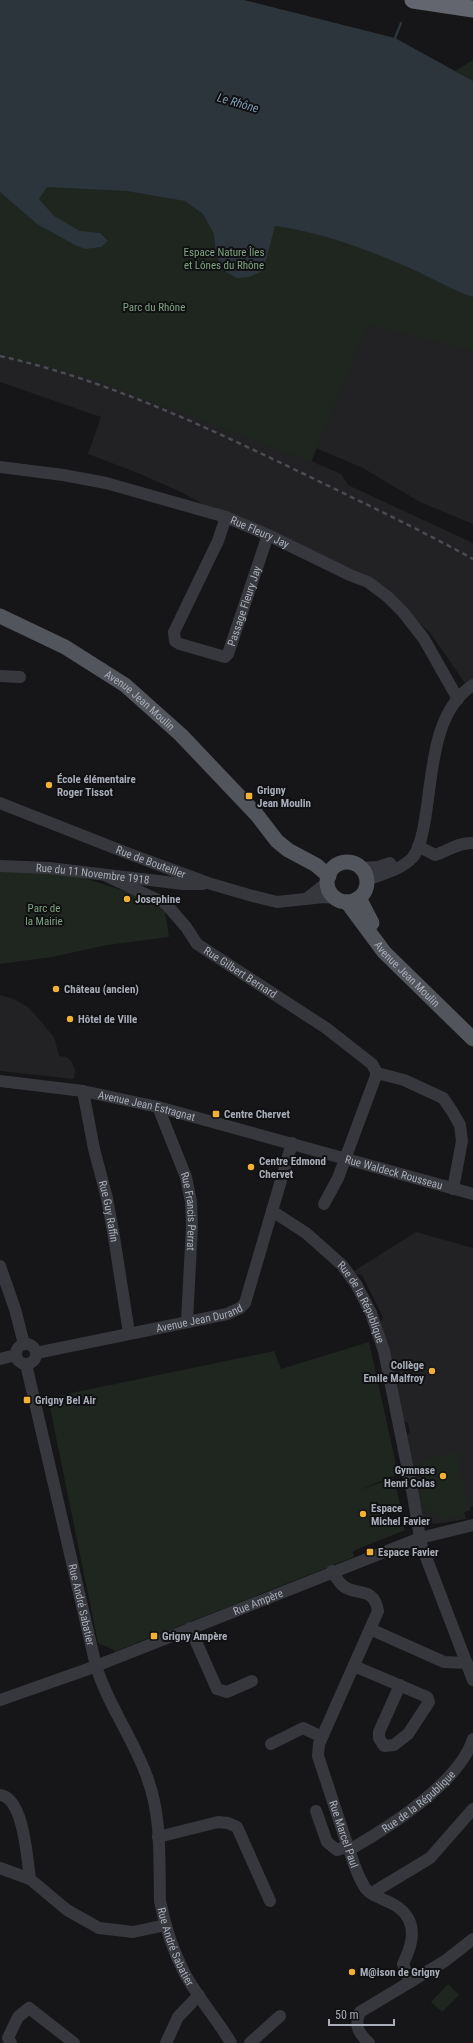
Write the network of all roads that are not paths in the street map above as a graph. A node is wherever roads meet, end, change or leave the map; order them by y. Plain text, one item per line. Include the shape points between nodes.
1 (413, 0) edge
2 (473, 9) edge
3 (0, 467) edge
4 (226, 517) junction
5 (268, 535) junction
6 (0, 616) edge
7 (0, 676) edge
8 (20, 677) dead end
9 (473, 685) edge
10 (458, 699) junction
11 (0, 803) edge
12 (257, 815) junction
13 (473, 843) edge
14 (418, 846) junction
15 (340, 864) junction
16 (0, 866) edge
17 (365, 874) junction
18 (105, 875) junction
19 (328, 879) junction
20 (208, 883) junction
21 (306, 899) junction
22 (347, 900) junction
23 (473, 1032) edge
24 (473, 1039) edge
25 (377, 1073) junction
26 (0, 1081) edge
27 (83, 1091) junction
28 (158, 1107) junction
29 (292, 1144) junction
30 (346, 1160) junction
31 (453, 1189) junction
32 (473, 1194) edge
33 (324, 1204) dead end
34 (272, 1211) junction
35 (0, 1266) edge
36 (186, 1322) junction
37 (129, 1333) junction
38 (24, 1344) junction
39 (36, 1353) junction
40 (16, 1355) junction
41 (0, 1359) edge
42 (26, 1364) junction
43 (473, 1525) edge
44 (420, 1538) junction
45 (332, 1572) junction
46 (190, 1628) junction
47 (370, 1629) junction
48 (467, 1663) junction
49 (96, 1666) junction
50 (354, 1666) junction
51 (473, 1680) edge
52 (252, 1682) dead end
53 (400, 1685) junction
54 (0, 1700) edge
55 (322, 1737) junction
56 (473, 1739) edge
57 (270, 1744) dead end
58 (0, 1795) edge
59 (316, 1811) dead end
60 (472, 1812) edge
61 (158, 1837) junction
62 (349, 1848) junction
63 (0, 1868) edge
64 (30, 1879) junction
65 (372, 1893) junction
66 (270, 1901) dead end
67 (166, 1925) junction
68 (473, 1939) edge
69 (410, 1982) junction
70 (199, 1995) junction
71 (280, 2016) dead end
72 (12, 2043) edge
73 (74, 2043) edge
74 (166, 2043) edge
75 (232, 2043) edge
76 (250, 2043) edge
77 (369, 2043) edge

1 - 2 highway
3 - 4 street, Rue Fleury Jay via 106,483
4 - 5 street, Rue Fleury Jay
4 - 5 street, Passage Fleury Jay via 218,541 174,632 175,640 180,644 225,656 228,654
5 - 10 street, Rue Fleury Jay via 368,582 388,597 424,639
6 - 12 main road, Avenue Jean Moulin via 65,646 125,685 181,735
7 - 8 street
9 - 10 street
10 - 14 street via 449,712 437,742 425,819
11 - 20 street, Rue de Bouteiller
12 - 15 main road, Avenue Jean Moulin via 294,846 311,855
12 - 19 main road, Avenue Jean Moulin via 277,842 316,865
13 - 14 street via 456,846 435,855
14 - 17 street via 414,856 406,863
15 - 17 main road via 352,863
15 - 19 main road via 335,867
16 - 18 street, Rue du 11 Novembre 1918 via 49,868
17 - 22 main road via 367,887
18 - 20 street, Rue du 11 Novembre 1918 via 183,884
18 - 25 street, Rue Gilbert Bernard via 166,904 197,944 326,1028 372,1064
19 - 21 street
19 - 22 main road via 330,893
20 - 21 street, Rue de Bouteiller via 277,902
21 - 22 street, Rue de Bouteiller via 324,897
22 - 23 main road, Avenue Jean Moulin via 369,918 382,939
22 - 24 main road, Avenue Jean Moulin via 384,952
25 - 30 street
25 - 31 street via 404,1080 443,1098 460,1125 462,1141
26 - 27 street, Avenue Jean Estragnat
27 - 28 street, Avenue Jean Estragnat
27 - 37 street, Rue Guy Raffin via 107,1198
28 - 29 street, Avenue Jean Estragnat
28 - 36 street, Rue Francis Perrat via 186,1177 192,1202
29 - 30 street, Rue Waldeck Rousseau
29 - 34 street, Avenue Jean Durand
30 - 31 street, Rue Waldeck Rousseau
30 - 33 street
31 - 32 street, Rue Waldeck Rousseau
34 - 36 street, Avenue Jean Durand via 243,1306 227,1314
34 - 44 street, Rue de la République via 306,1233 342,1265 368,1306 384,1351
35 - 38 street
36 - 37 street, Avenue Jean Durand
37 - 39 street, Avenue Jean Durand
38 - 39 street via 34,1346
38 - 40 street via 18,1348
39 - 42 street via 34,1360
40 - 41 street
40 - 42 street
42 - 49 street, Rue André Sabatier
43 - 44 street, Rue Ampère
44 - 45 street, Rue Ampère
44 - 48 street, Rue de la République
45 - 46 street, Rue Ampère
45 - 47 street, Rue Marcel Paul via 342,1586 369,1594 376,1601 378,1611
46 - 49 street, Rue Ampère
46 - 52 street via 217,1689 226,1692
47 - 48 street via 444,1662
47 - 50 street, Rue Marcel Paul
48 - 51 street, Rue de la République
49 - 54 street, Rue Ampère
49 - 61 street, Rue André Sabatier via 102,1685 129,1735 147,1776 156,1810
50 - 53 street
50 - 55 street, Rue Marcel Paul
53 - 53 street via 427,1697 429,1702 408,1734 394,1745 384,1746 379,1738 379,1732
55 - 57 street via 303,1728
55 - 62 street, Rue Marcel Paul via 318,1756
56 - 62 street, Rue de la République via 456,1767 430,1795 399,1819
58 - 64 street via 10,1799 18,1812
59 - 62 street via 327,1842 337,1850
60 - 65 street via 430,1858
61 - 66 street via 218,1822 237,1827
61 - 67 street, Rue André Sabatier via 160,1901
62 - 65 street, Rue Marcel Paul via 364,1888
63 - 64 street
64 - 67 street via 67,1910 99,1928 134,1932
65 - 69 street, Rue Marcel Paul via 398,1905 409,1920 412,1930 410,1949 403,1964
67 - 70 street, Rue André Sabatier via 175,1952
68 - 69 street via 445,1961
69 - 77 street via 360,2012 356,2020 357,2028
70 - 74 street via 178,2017
70 - 75 street, Rue André Sabatier
71 - 76 street
72 - 73 street via 8,2038 18,2018 29,2008

